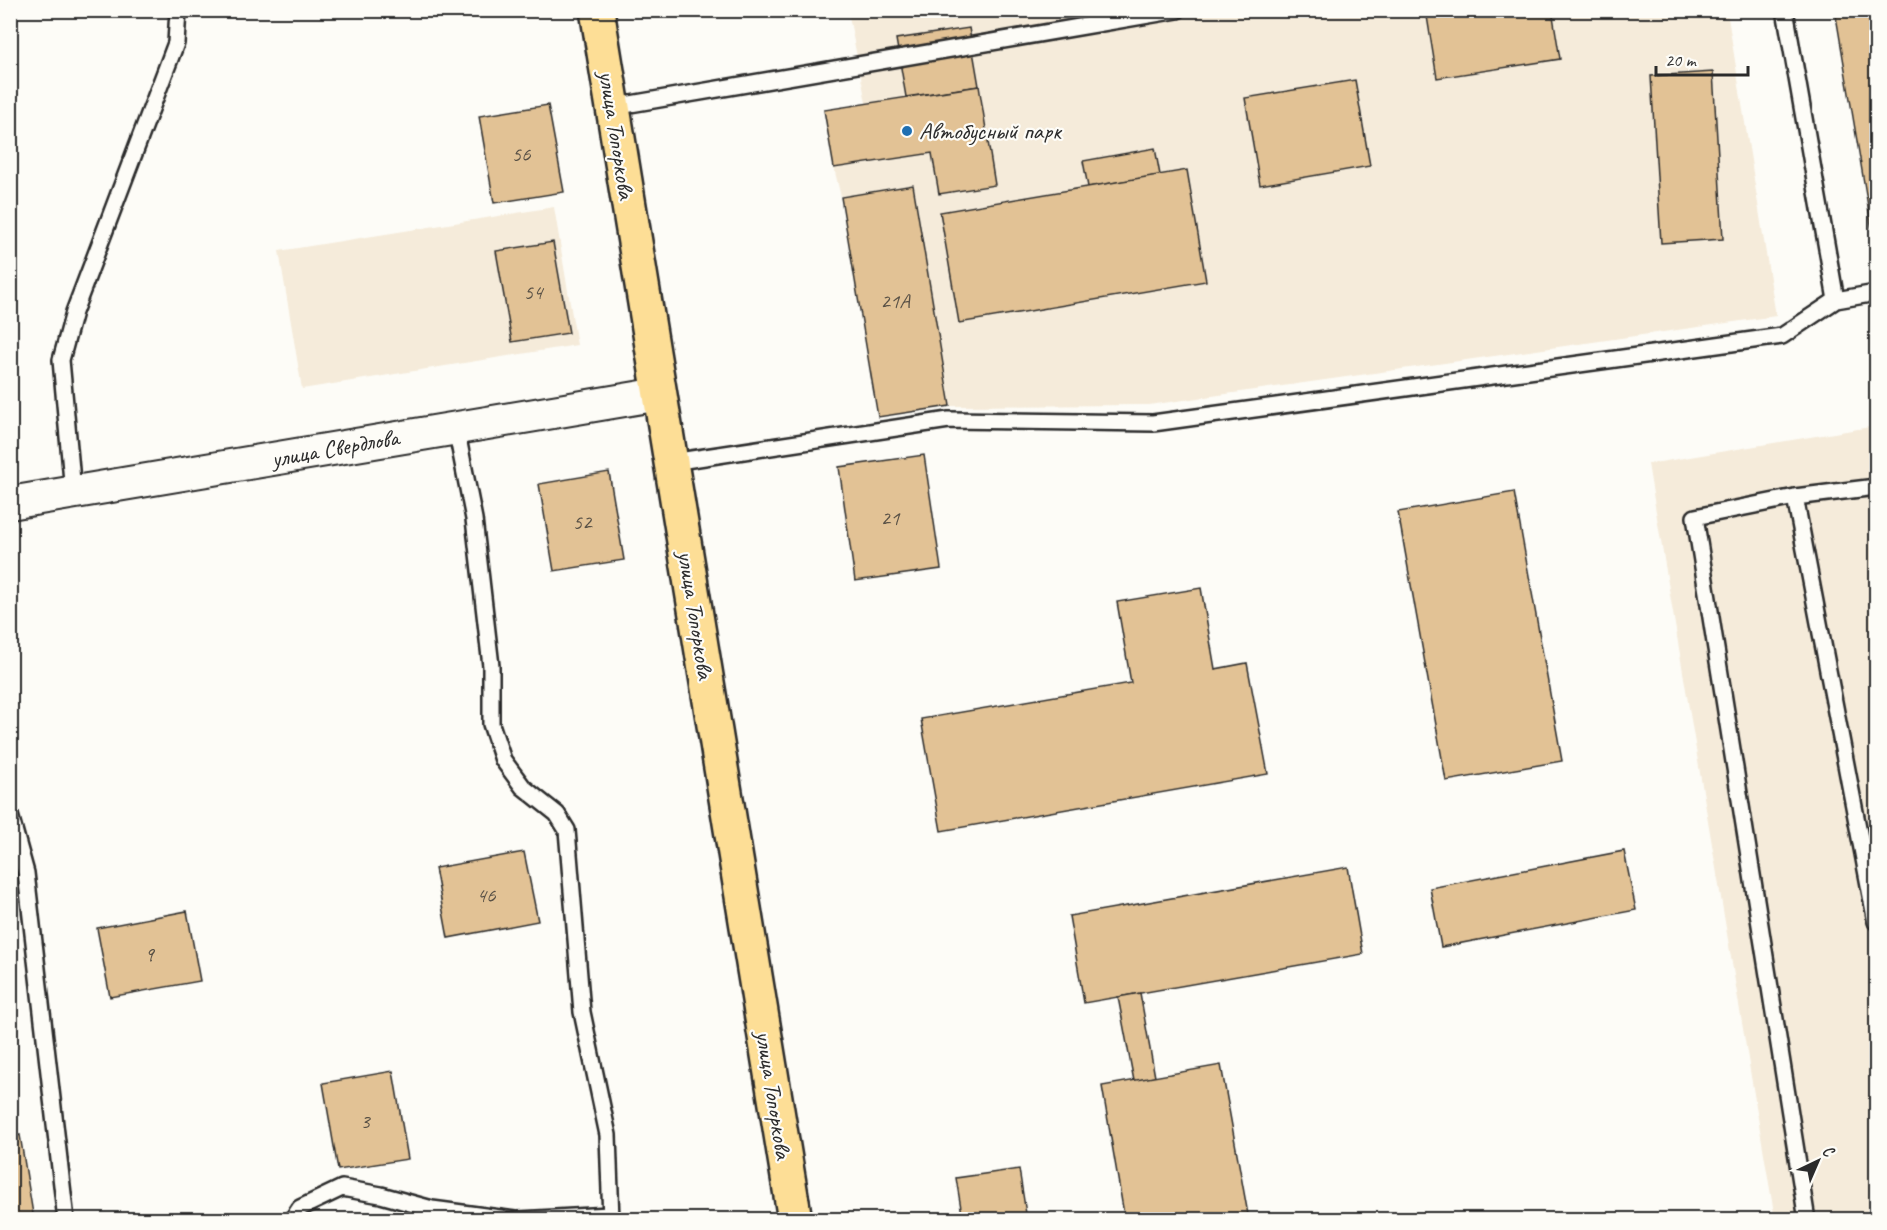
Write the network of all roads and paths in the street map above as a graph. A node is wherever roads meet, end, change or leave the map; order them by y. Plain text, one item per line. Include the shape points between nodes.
1 (178, 10) edge
2 (597, 10) edge
3 (1178, 10) edge
4 (1785, 10) edge
5 (613, 107) junction
6 (1876, 293) edge
7 (1836, 300) junction
8 (660, 394) junction
9 (456, 428) junction
10 (672, 462) junction
11 (1876, 487) edge
12 (73, 492) junction
13 (1795, 497) junction
14 (10, 503) edge
15 (10, 815) edge
16 (1876, 922) edge
17 (611, 1217) edge
18 (66, 1220) edge
19 (292, 1220) edge
20 (517, 1220) edge
21 (795, 1220) edge
22 (1807, 1220) edge

1 - 12 lane via 176,43 74,312 61,360
2 - 5 highway, улица Топоркова
3 - 5 lane
4 - 7 lane
5 - 8 highway, улица Топоркова
6 - 7 lane
7 - 10 lane via 1782,336 1153,423 949,420
8 - 9 street, улица Свердлова
8 - 10 highway, улица Топоркова
9 - 12 street, улица Свердлова
9 - 17 lane via 475,531 491,666 491,724 503,760 523,787 557,814 567,830 582,1012 608,1135
10 - 21 highway, улица Топоркова
11 - 13 lane
12 - 14 street, улица Свердлова
13 - 16 lane
13 - 22 lane via 1695,517
15 - 18 lane via 26,873
17 - 20 lane
19 - 20 lane via 300,1208 342,1188 381,1194 432,1209

